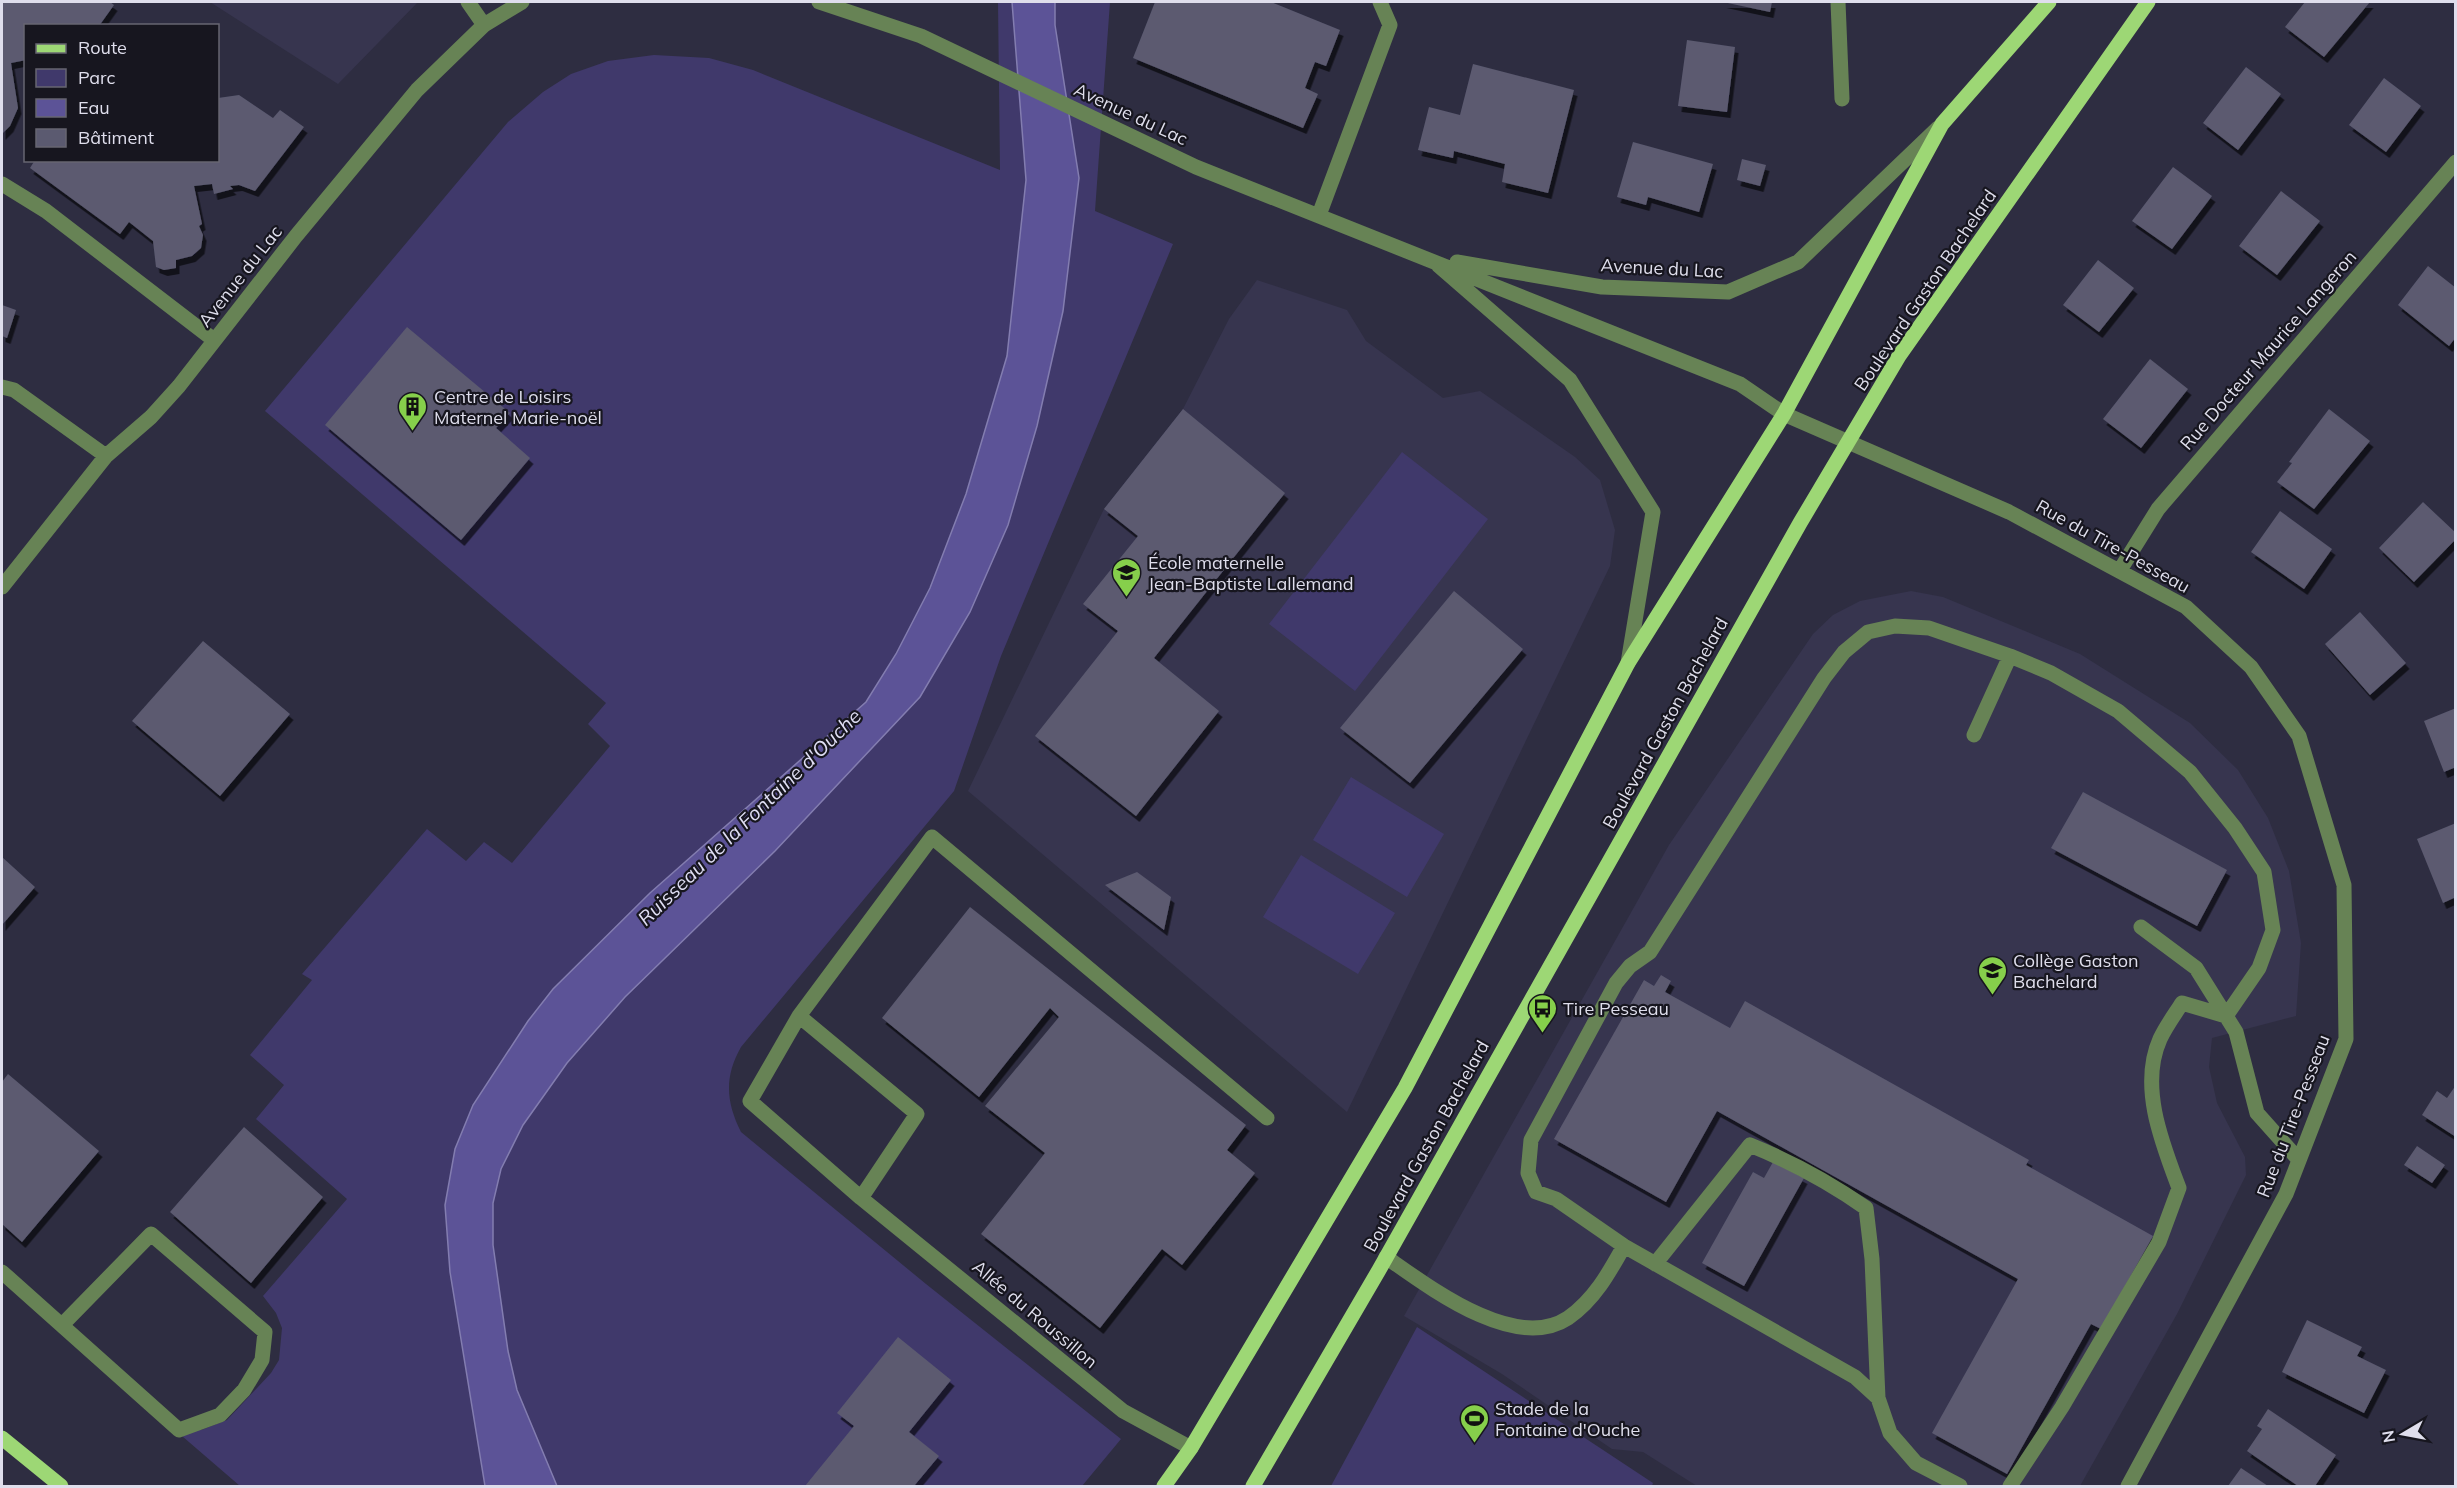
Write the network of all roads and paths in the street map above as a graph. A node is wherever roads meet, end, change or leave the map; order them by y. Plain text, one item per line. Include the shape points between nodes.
1 (468, 2) edge
2 (522, 2) edge
3 (819, 2) edge
4 (1380, 2) edge
5 (1838, 2) edge
6 (2049, 2) edge
7 (2148, 2) edge
8 (484, 25) junction
9 (1842, 99) dead end
10 (1942, 124) junction
11 (2456, 162) edge
12 (2, 184) edge
13 (1319, 215) junction
14 (1428, 257) junction
15 (214, 340) junction
16 (2, 387) edge
17 (1784, 414) junction
18 (1848, 443) junction
19 (106, 456) junction
20 (2120, 570) junction
21 (2, 587) edge
22 (2010, 656) junction
23 (1628, 663) junction
24 (1974, 735) dead end
25 (2141, 927) dead end
26 (799, 1016) junction
27 (2226, 1016) junction
28 (1267, 1118) dead end
29 (2299, 1160) junction
30 (861, 1198) junction
31 (1624, 1246) junction
32 (1386, 1257) junction
33 (1655, 1264) junction
34 (2, 1272) edge
35 (62, 1325) junction
36 (1878, 1398) junction
37 (2, 1438) edge
38 (1191, 1448) junction
39 (61, 1486) edge
40 (1164, 1486) edge
41 (1253, 1486) edge
42 (1960, 1486) edge
43 (2010, 1486) edge
44 (2128, 1486) edge

1 - 8 street
2 - 8 street, Avenue du Lac
3 - 13 street, Avenue du Lac via 921,36 1196,167
4 - 13 street via 1390,25
5 - 9 street
6 - 10 main road
7 - 18 main road, Boulevard Gaston Bachelard via 1899,356
8 - 15 street, Avenue du Lac via 417,90
10 - 14 street, Avenue du Lac via 1798,262 1728,292 1602,287
10 - 17 main road
11 - 20 street, Rue Docteur Maurice Langeron via 2158,509
12 - 15 street via 46,211
13 - 14 street, Avenue du Lac
14 - 17 street, Avenue du Lac via 1740,384
14 - 23 street, Avenue du Lac via 1570,380 1653,512
15 - 19 street, Avenue du Lac via 151,417
16 - 19 street via 14,390
17 - 18 street, Rue du Tire-Pesseau
17 - 23 main road
18 - 20 street, Rue du Tire-Pesseau via 2008,512
18 - 32 main road, Boulevard Gaston Bachelard
19 - 21 street, Avenue du Lac
20 - 29 street, Rue du Tire-Pesseau via 2186,607 2243,660 2299,736 2344,885 2346,1039
22 - 24 street
22 - 27 street via 2051,673 2118,711 2190,772 2264,872 2273,930 2259,968
22 - 31 street via 1929,628 1895,626 1868,632 1824,678 1650,952 1630,966 1616,983 1531,1140 1528,1173 1536,1192 1556,1199
23 - 38 main road via 1405,1088
25 - 27 street via 2196,968
26 - 28 street, Allée du Roussillon via 932,837
26 - 30 street, Allée du Roussillon via 750,1101
26 - 30 street via 916,1114
27 - 29 street via 2236,1032 2257,1113
27 - 43 street via 2182,1003 2160,1039 2151,1075 2155,1111 2179,1188 2159,1242 2062,1407
29 - 44 street, Rue du Tire-Pesseau via 2286,1194
30 - 38 street, Allée du Roussillon via 1123,1411
31 - 32 street via 1599,1288 1567,1319 1534,1328 1497,1324
31 - 33 street
32 - 41 main road, Boulevard Gaston Bachelard
33 - 36 street via 1855,1377
33 - 36 street via 1750,1145 1834,1186 1866,1208
34 - 35 street
35 - 35 street via 179,1430 220,1414 244,1390 262,1360 265,1332 151,1234
36 - 42 street via 1890,1433 1916,1463
37 - 39 main road
38 - 40 main road

